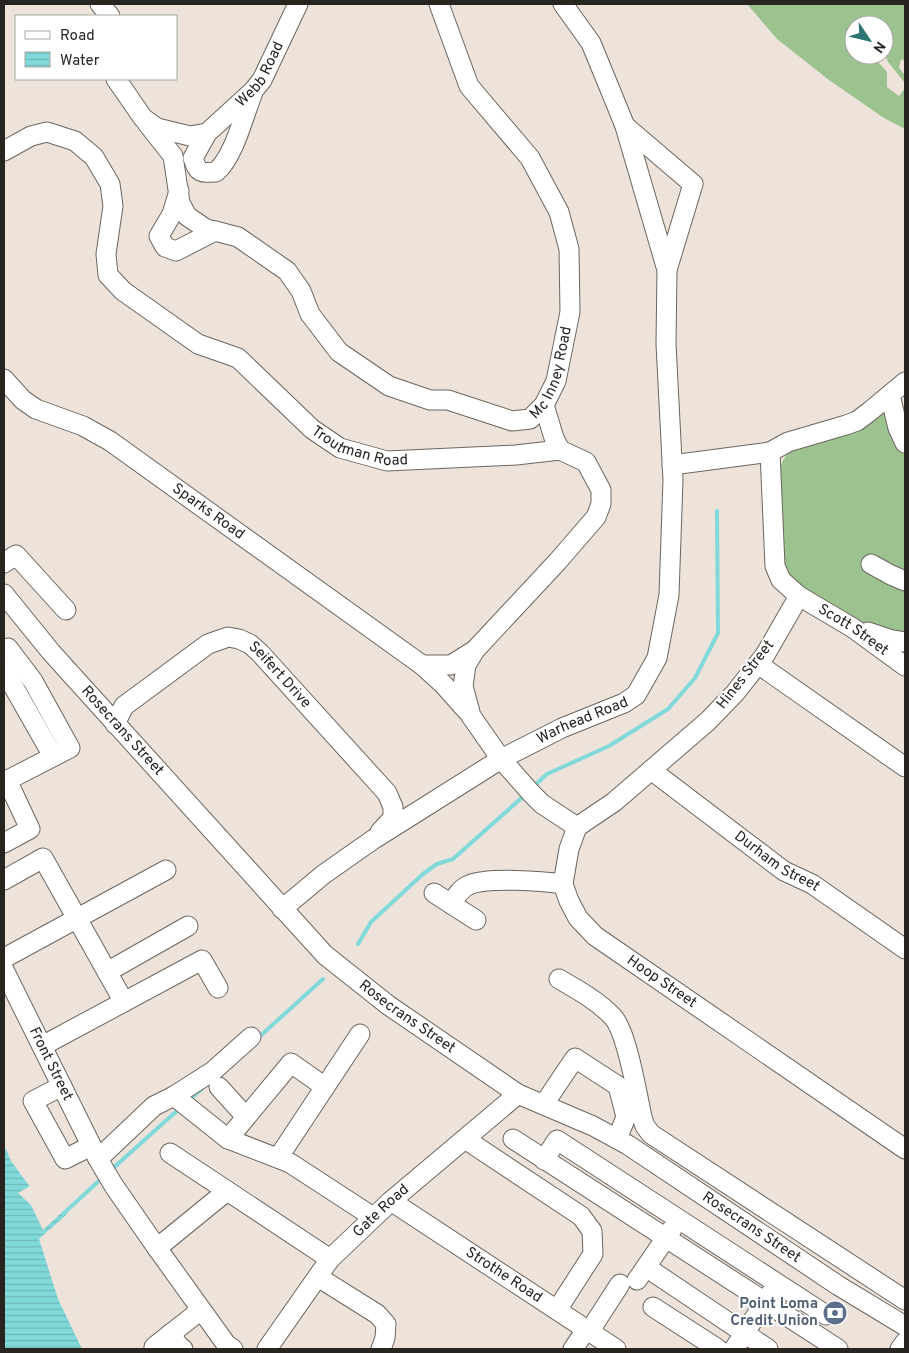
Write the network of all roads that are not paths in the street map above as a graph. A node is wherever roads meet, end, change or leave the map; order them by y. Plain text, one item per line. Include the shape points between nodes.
1 (100, 4) edge
2 (298, 4) edge
3 (439, 4) edge
4 (563, 4) edge
5 (109, 15) edge
6 (117, 80) edge
7 (253, 92) junction
8 (143, 118) junction
9 (625, 126) junction
10 (207, 133) junction
11 (4, 151) edge
12 (179, 191) junction
13 (215, 231) junction
14 (667, 270) junction
15 (4, 379) edge
16 (905, 382) edge
17 (890, 395) junction
18 (544, 405) junction
19 (905, 443) edge
20 (560, 450) junction
21 (770, 452) junction
22 (672, 465) junction
23 (4, 563) edge
24 (871, 564) dead end
25 (905, 581) edge
26 (4, 594) edge
27 (799, 596) junction
28 (66, 610) dead end
29 (853, 628) junction
30 (905, 642) edge
31 (475, 650) junction
32 (4, 651) edge
33 (415, 660) junction
34 (758, 664) junction
35 (905, 666) edge
36 (4, 670) edge
37 (471, 716) junction
38 (116, 724) junction
39 (53, 756) junction
40 (501, 759) junction
41 (905, 767) edge
42 (651, 770) junction
43 (6, 781) edge
44 (577, 827) junction
45 (374, 838) junction
46 (4, 843) edge
47 (166, 870) dead end
48 (4, 880) edge
49 (562, 884) junction
50 (434, 893) dead end
51 (451, 904) junction
52 (282, 909) junction
53 (77, 919) junction
54 (476, 920) dead end
55 (188, 926) dead end
56 (905, 949) edge
57 (6, 964) edge
58 (107, 972) junction
59 (559, 979) dead end
60 (218, 988) dead end
61 (124, 1002) junction
62 (360, 1034) dead end
63 (251, 1037) dead end
64 (42, 1046) junction
65 (62, 1086) junction
66 (219, 1087) dead end
67 (325, 1088) junction
68 (518, 1094) junction
69 (181, 1102) junction
70 (544, 1104) junction
71 (246, 1117) junction
72 (228, 1139) junction
73 (465, 1139) junction
74 (617, 1139) junction
75 (513, 1140) dead end
76 (905, 1149) edge
77 (170, 1154) dead end
78 (278, 1158) junction
79 (544, 1160) junction
80 (101, 1164) junction
81 (227, 1191) junction
82 (391, 1201) junction
83 (373, 1217) junction
84 (678, 1219) junction
85 (666, 1238) junction
86 (157, 1248) junction
87 (330, 1259) junction
88 (318, 1276) junction
89 (634, 1277) junction
90 (777, 1284) junction
91 (905, 1300) edge
92 (765, 1302) junction
93 (653, 1307) dead end
94 (201, 1310) junction
95 (557, 1310) junction
96 (826, 1316) dead end
97 (905, 1326) edge
98 (587, 1331) junction
99 (744, 1334) junction
100 (905, 1342) edge
101 (177, 1345) edge
102 (154, 1347) dead end
103 (834, 1348) edge
104 (233, 1349) edge
105 (267, 1349) edge
106 (381, 1349) edge
107 (573, 1349) edge
108 (616, 1349) edge
109 (718, 1349) edge
110 (734, 1349) edge
111 (768, 1349) edge
112 (900, 1349) edge

1 - 5 street
2 - 7 street, Webb Road via 262,80
3 - 18 street, Mc Inney Road via 469,86 530,158 559,212 570,249 570,312 556,381
4 - 9 street via 591,43
6 - 8 street
7 - 10 street, Webb Road
7 - 10 street, Webb Road via 229,155 216,172 197,169 193,158
8 - 10 street via 157,128 190,136
8 - 12 street, Mc Inney Road via 173,156
9 - 14 street
9 - 14 street via 693,184
11 - 20 street, Troutman Road via 31,136 47,132 75,141 94,158 110,184 108,275 123,291 198,344 238,358 312,429 340,448 386,461
12 - 13 street, Mc Inney Road via 180,203 187,216
12 - 13 street via 172,214 159,236 166,247 176,251
13 - 18 street, Mc Inney Road via 238,237 287,271 301,291 310,314 339,352 390,386 430,400 448,400 512,421 530,419
14 - 22 street, Warhead Road via 666,344
15 - 33 street, Sparks Road via 36,409 83,426 110,441
16 - 17 street
17 - 19 street
17 - 21 street via 857,421 788,442
18 - 20 street
20 - 31 street via 586,462 601,490 601,504 596,517
21 - 22 street
21 - 27 street via 774,566 781,580
22 - 40 street, Warhead Road via 669,594 657,658 636,695
23 - 28 street via 16,555
24 - 25 street
26 - 38 street, Rosecrans Street via 50,652
27 - 29 street, Scott Street
27 - 34 street, Hines Street
29 - 30 street
29 - 35 street, Scott Street
31 - 33 street via 451,665
31 - 37 street via 466,664 462,686
32 - 39 street via 8,648 33,682 70,748
33 - 37 street via 443,684
34 - 41 street
34 - 42 street, Hines Street via 736,693 708,721
36 - 39 street
37 - 40 street
38 - 45 street, Seifert Drive via 124,706 208,644 228,637 250,644 388,793 393,818
38 - 52 street, Rosecrans Street
39 - 43 street
40 - 44 street via 542,804
40 - 45 street, Warhead Road
42 - 44 street via 614,802
42 - 56 street, Durham Street via 784,871 812,884
43 - 46 street via 30,829
44 - 49 street
45 - 52 street, Warhead Road
47 - 53 street
48 - 53 street via 43,858
49 - 51 street via 541,881 471,884 462,889
49 - 76 street, Hoop Street via 578,918 595,936
50 - 51 street
51 - 54 street
52 - 68 street, Rosecrans Street via 325,955 388,1005
53 - 57 street
53 - 58 street
55 - 58 street
57 - 64 street, Front Street
58 - 61 street
59 - 91 street via 600,1005 617,1022 642,1117 651,1134
60 - 61 street via 202,960
61 - 64 street
62 - 67 street
63 - 69 street
64 - 65 street, Front Street
65 - 80 street, Front Street
65 - 80 street via 33,1101 65,1159
66 - 71 street
67 - 71 street via 291,1062
67 - 78 street
68 - 70 street, Rosecrans Street
68 - 73 street, Gate Road
69 - 72 street
69 - 80 street via 154,1106
70 - 74 street, Rosecrans Street
70 - 74 street via 575,1058 618,1086 626,1117
71 - 72 street
72 - 78 street
73 - 82 street, Gate Road
73 - 95 street via 581,1216 592,1231 593,1254
74 - 97 street, Rosecrans Street
75 - 79 street
77 - 81 street
78 - 83 street via 290,1162
79 - 84 street via 557,1140
79 - 85 street
80 - 86 street, Front Street
81 - 86 street
81 - 87 street
82 - 83 street, Gate Road
82 - 95 street, Strothe Road
83 - 87 street, Gate Road
84 - 85 street
84 - 90 street
85 - 89 street
85 - 92 street
86 - 94 street, Front Street
87 - 88 street, Gate Road
88 - 105 street, Gate Road
88 - 106 street via 377,1314 386,1324
89 - 98 street
89 - 99 street
90 - 92 street
90 - 96 street
92 - 99 street
92 - 103 street
93 - 109 street
94 - 101 street
94 - 104 street, Front Street
95 - 98 street, Strothe Road
98 - 107 street
98 - 108 street, Strothe Road
99 - 110 street
99 - 111 street
100 - 112 street
101 - 102 street

